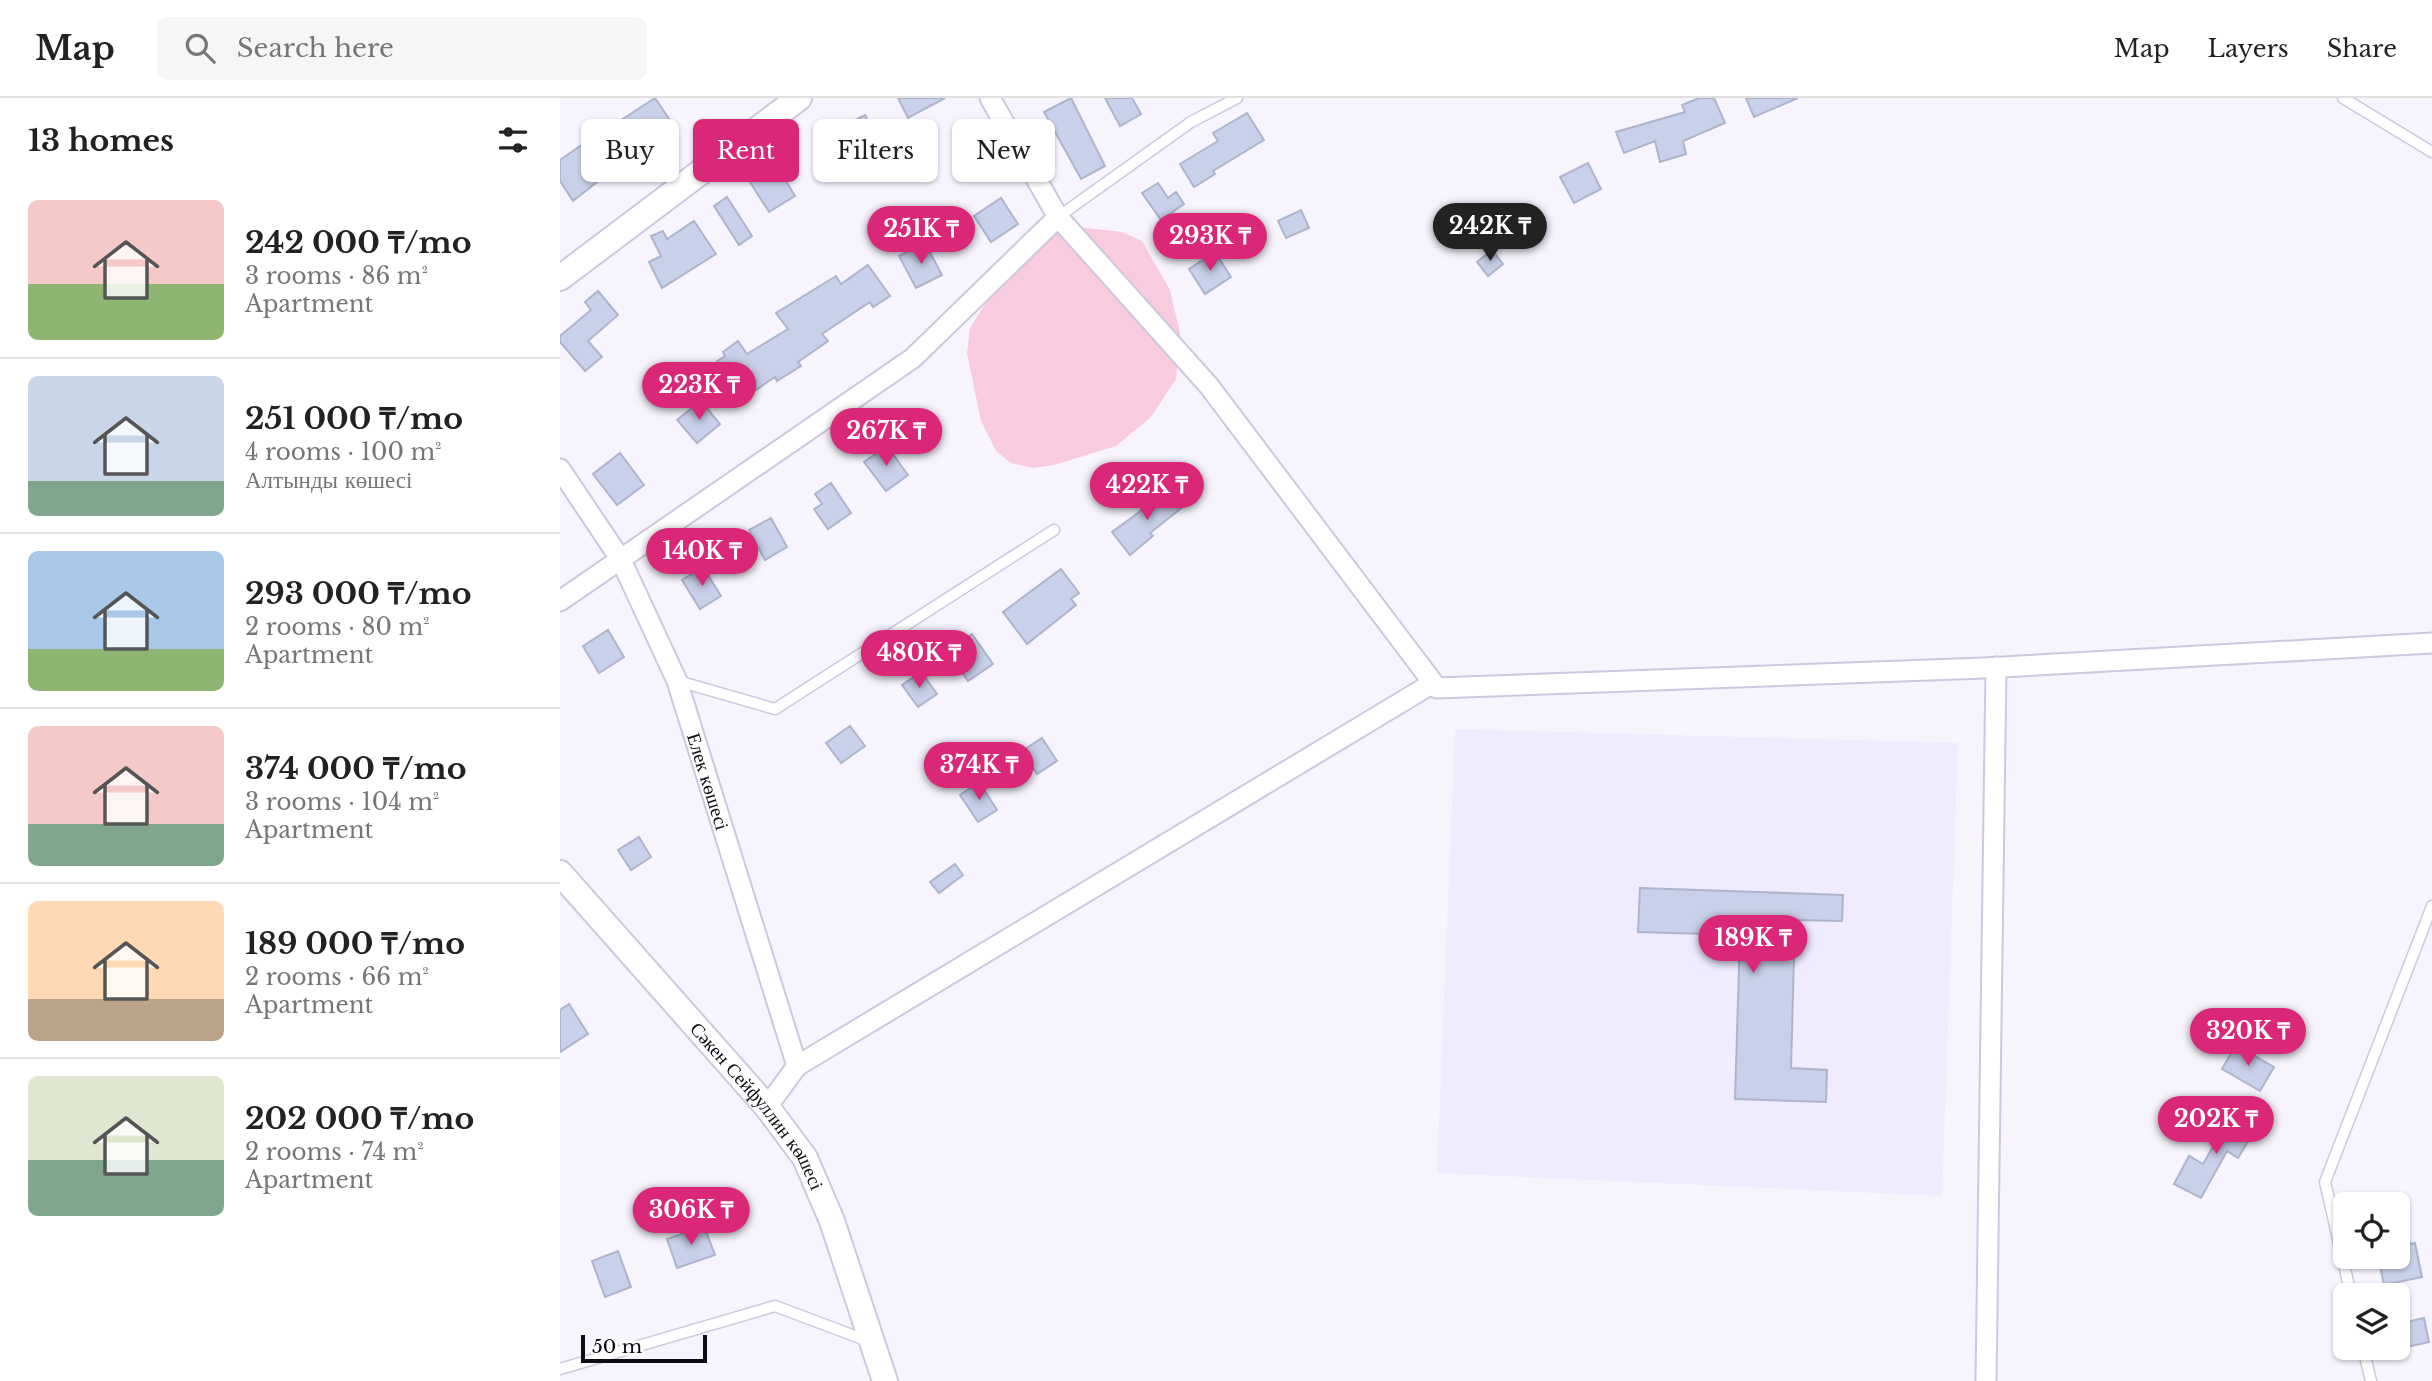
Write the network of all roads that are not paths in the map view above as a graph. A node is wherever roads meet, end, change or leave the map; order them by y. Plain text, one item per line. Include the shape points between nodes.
1 (799, 98) edge
2 (990, 98) edge
3 (1237, 98) edge
4 (2343, 98) edge
5 (2432, 152) edge
6 (1058, 217) junction
7 (560, 278) edge
8 (560, 469) edge
9 (1054, 530) dead end
10 (621, 560) junction
11 (560, 601) edge
12 (2432, 643) edge
13 (1996, 667) junction
14 (677, 681) junction
15 (1433, 683) junction
16 (560, 873) edge
17 (2432, 906) edge
18 (797, 1066) junction
19 (767, 1107) junction
20 (2348, 1283) edge
21 (875, 1343) junction
22 (2366, 1360) edge
23 (560, 1369) edge
24 (886, 1381) edge
25 (1986, 1381) edge
26 (2371, 1381) edge

1 - 7 street
2 - 6 street
3 - 6 lane via 1191,122
4 - 5 lane
6 - 10 street via 913,358
6 - 15 street via 1209,386
8 - 10 street, Елек көшесі
9 - 14 lane via 775,709
10 - 11 street
10 - 14 street, Елек көшесі
12 - 13 street
13 - 15 street via 1437,688
13 - 25 street
14 - 18 street, Елек көшесі
15 - 18 street
16 - 19 street, Сәкен Сейфуллин көшесі
17 - 20 lane via 2325,1182
18 - 19 street
19 - 21 street, Сәкен Сейфуллин көшесі via 805,1158
21 - 23 lane via 775,1306
21 - 24 street, Сәкен Сейфуллин көшесі
22 - 26 lane

